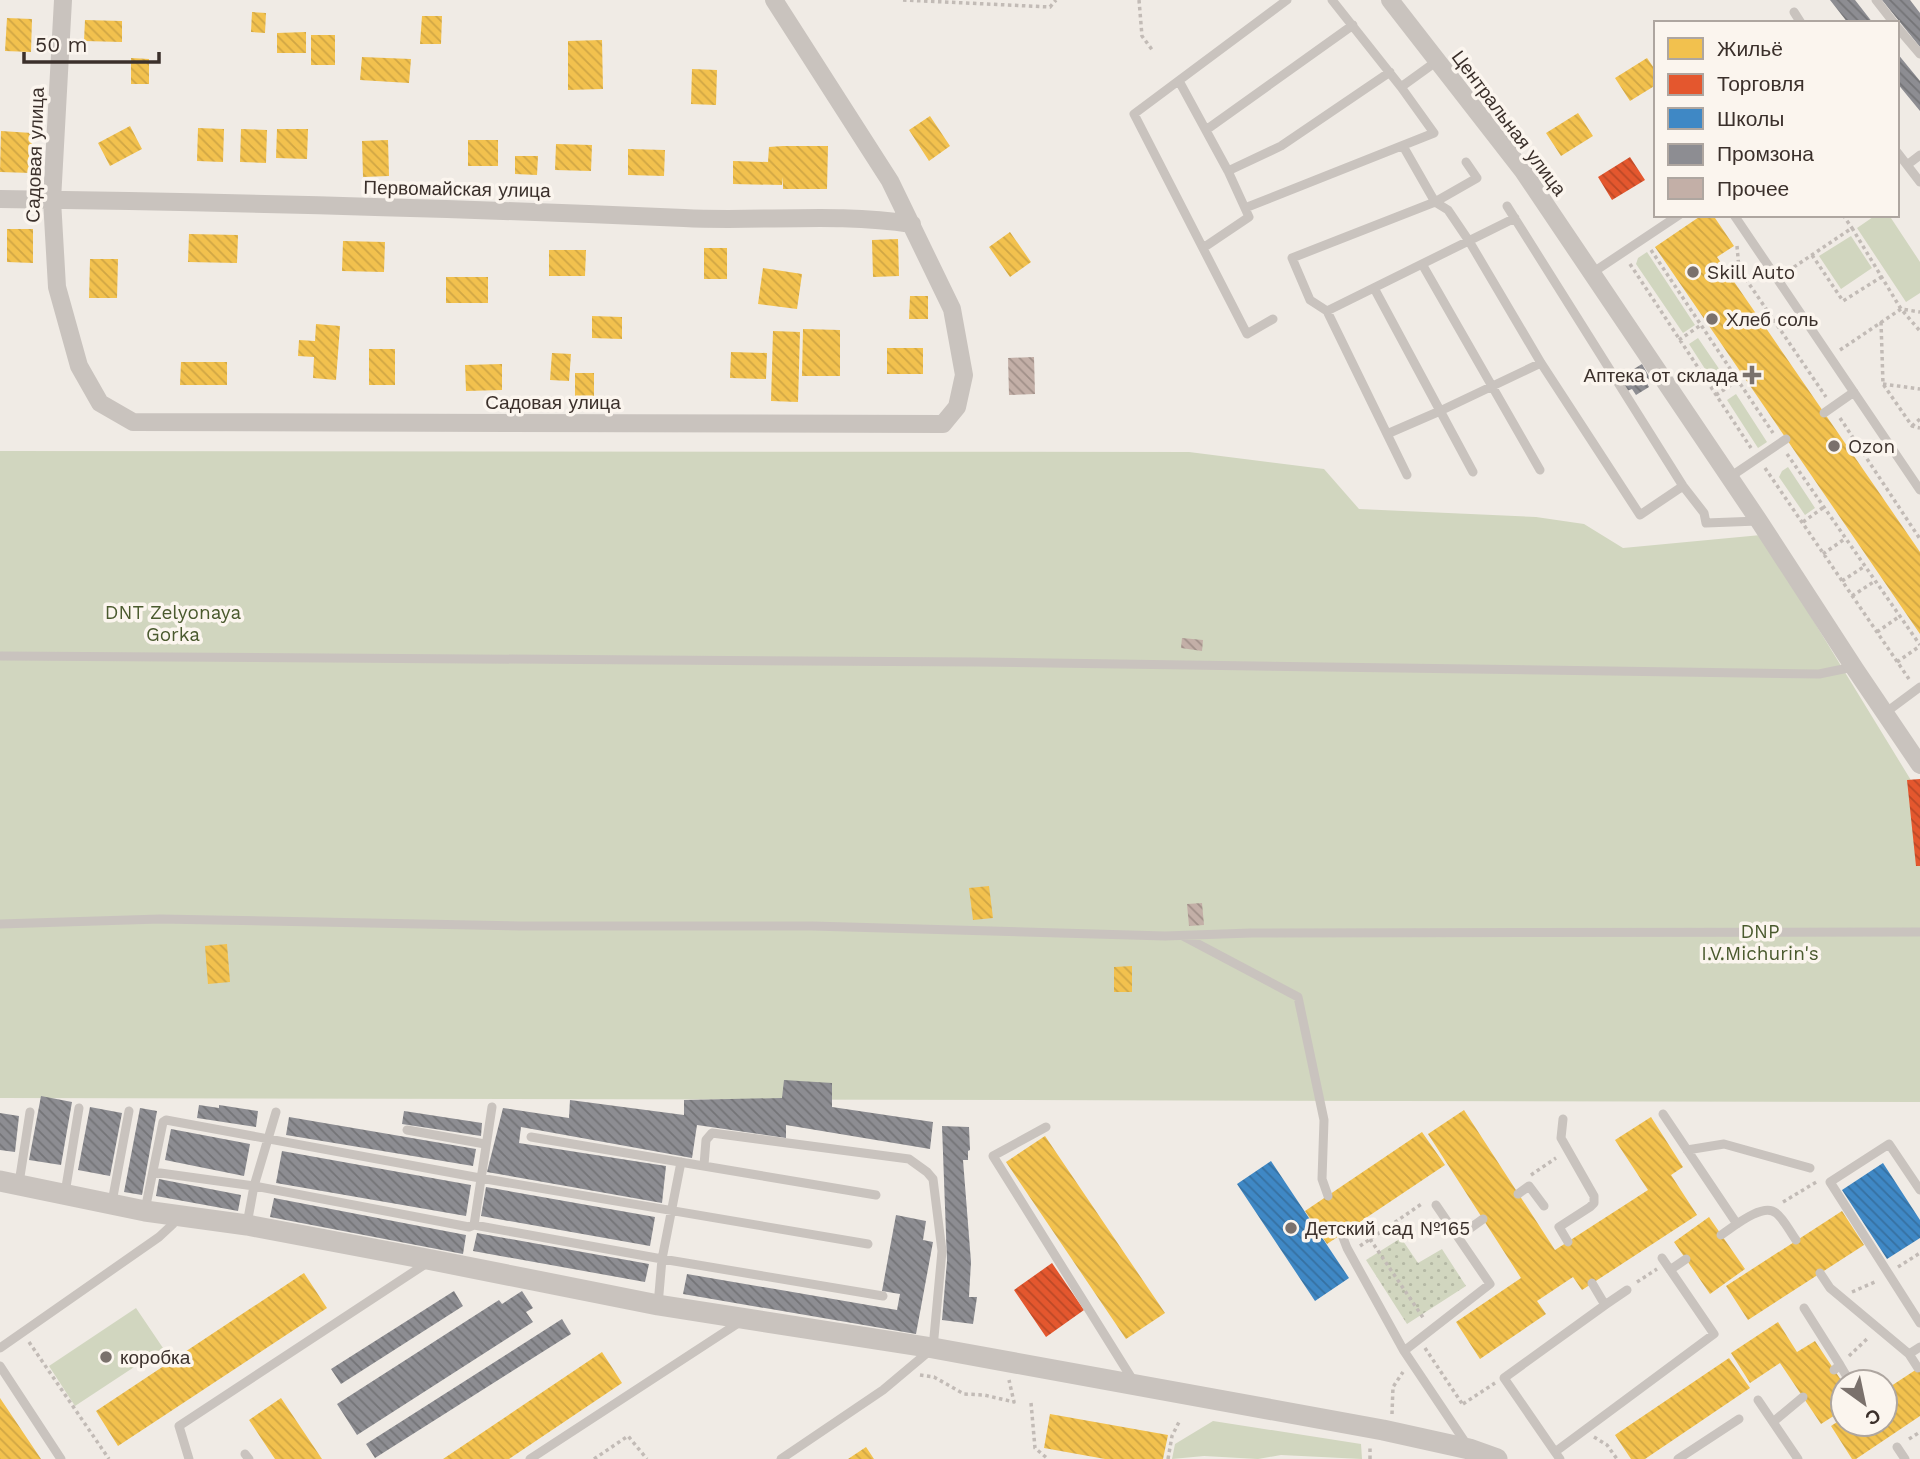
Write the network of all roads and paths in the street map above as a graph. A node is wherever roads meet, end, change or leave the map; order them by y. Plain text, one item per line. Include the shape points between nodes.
1 (63, 0) edge
2 (774, 0) edge
3 (903, 0) edge
4 (1056, 0) edge
5 (1139, 0) edge
6 (1287, 0) edge
7 (1332, 0) edge
8 (1876, 0) edge
9 (1394, 1) edge
10 (1794, 12) dead end
11 (1800, 21) edge
12 (1893, 21) edge
13 (1353, 25) junction
14 (1899, 29) edge
15 (1153, 51) dead end
16 (1920, 54) edge
17 (1437, 61) junction
18 (1390, 72) junction
19 (1179, 80) junction
20 (1401, 87) junction
21 (1206, 130) junction
22 (1403, 146) junction
23 (1899, 155) edge
24 (1920, 155) edge
25 (1466, 162) dead end
26 (1907, 165) junction
27 (1228, 171) junction
28 (1920, 182) edge
29 (0, 199) edge
30 (52, 200) junction
31 (1435, 202) junction
32 (1507, 206) dead end
33 (1245, 208) junction
34 (1676, 217) edge
35 (1735, 217) edge
36 (1844, 217) edge
37 (1516, 218) junction
38 (912, 224) junction
39 (1852, 228) junction
40 (1733, 238) dead end
41 (1469, 241) junction
42 (1203, 248) junction
43 (1812, 255) junction
44 (1626, 258) dead end
45 (1422, 264) junction
46 (1592, 273) junction
47 (1883, 276) junction
48 (1777, 278) junction
49 (1374, 288) junction
50 (1901, 309) junction
51 (1327, 311) junction
52 (1920, 312) edge
53 (1273, 319) dead end
54 (1881, 322) junction
55 (1701, 326) dead end
56 (1920, 331) edge
57 (1679, 340) junction
58 (1830, 357) junction
59 (1541, 363) junction
60 (1737, 381) dead end
61 (1883, 384) junction
62 (1492, 386) junction
63 (1920, 389) edge
64 (1854, 392) junction
65 (1716, 395) junction
66 (1828, 410) junction
67 (1440, 411) junction
68 (1920, 419) edge
69 (1912, 425) junction
70 (1920, 429) edge
71 (1387, 434) junction
72 (1786, 439) dead end
73 (1758, 457) junction
74 (1540, 470) dead end
75 (1473, 472) dead end
76 (1407, 475) dead end
77 (1730, 478) junction
78 (1683, 486) junction
79 (1920, 491) edge
80 (1824, 508) dead end
81 (1759, 521) junction
82 (1802, 522) junction
83 (1846, 538) dead end
84 (1920, 538) edge
85 (1823, 554) junction
86 (1865, 566) dead end
87 (1842, 581) junction
88 (1875, 581) dead end
89 (1852, 596) junction
90 (1900, 616) dead end
91 (1877, 632) junction
92 (1920, 646) edge
93 (0, 656) edge
94 (1897, 662) junction
95 (1853, 667) junction
96 (1918, 689) edge
97 (1884, 713) junction
98 (1920, 765) edge
99 (0, 925) edge
100 (1920, 932) edge
101 (1182, 935) junction
102 (492, 1107) dead end
103 (79, 1108) dead end
104 (129, 1111) dead end
105 (30, 1112) dead end
106 (276, 1112) dead end
107 (1663, 1114) dead end
108 (1563, 1119) dead end
109 (1046, 1127) dead end
110 (407, 1130) dead end
111 (531, 1137) dead end
112 (266, 1139) junction
113 (485, 1144) junction
114 (1687, 1150) junction
115 (1567, 1151) junction
116 (681, 1162) junction
117 (704, 1165) junction
118 (1810, 1168) dead end
119 (153, 1172) junction
120 (480, 1178) junction
121 (1830, 1182) junction
122 (9, 1183) edge
123 (254, 1186) junction
124 (1529, 1186) junction
125 (1920, 1190) edge
126 (65, 1193) junction
127 (1518, 1194) dead end
128 (876, 1195) dead end
129 (1328, 1196) dead end
130 (111, 1202) junction
131 (1436, 1205) joint
132 (1544, 1206) dead end
133 (1770, 1209) junction
134 (672, 1210) junction
135 (145, 1211) junction
136 (177, 1215) junction
137 (1483, 1219) dead end
138 (1737, 1224) junction
139 (247, 1225) junction
140 (474, 1225) junction
141 (1342, 1235) dead end
142 (1721, 1235) dead end
143 (1458, 1237) junction
144 (1370, 1240) junction
145 (1796, 1240) dead end
146 (1568, 1242) dead end
147 (868, 1244) dead end
148 (1350, 1253) junction
149 (1920, 1253) edge
150 (662, 1259) junction
151 (1686, 1259) dead end
152 (432, 1260) junction
153 (1666, 1264) junction
154 (1819, 1273) dead end
155 (1889, 1274) junction
156 (1591, 1283) dead end
157 (1627, 1290) joint
158 (883, 1296) dead end
159 (1843, 1298) junction
160 (658, 1305) junction
161 (1605, 1305) junction
162 (1804, 1308) dead end
163 (744, 1318) junction
164 (1920, 1323) edge
165 (1878, 1328) junction
166 (1432, 1329) junction
167 (22, 1332) junction
168 (1419, 1339) junction
169 (1920, 1347) edge
170 (933, 1348) junction
171 (0, 1349) edge
172 (1404, 1351) junction
173 (1909, 1354) junction
174 (1412, 1363) junction
175 (1840, 1365) junction
176 (0, 1366) edge
177 (1842, 1368) edge
178 (1918, 1368) edge
179 (904, 1373) junction
180 (1495, 1383) dead end
181 (1137, 1387) junction
182 (1803, 1397) dead end
183 (1758, 1400) dead end
184 (1014, 1402) dead end
185 (1031, 1403) dead end
186 (1392, 1419) dead end
187 (1739, 1419) dead end
188 (1179, 1422) dead end
189 (1773, 1422) junction
190 (1584, 1431) junction
191 (1920, 1432) edge
192 (1909, 1439) dead end
193 (1370, 1444) dead end
194 (1897, 1447) dead end
195 (1469, 1449) junction
196 (1557, 1456) edge
197 (61, 1459) edge
198 (109, 1459) edge
199 (189, 1459) edge
200 (530, 1459) edge
201 (594, 1459) edge
202 (647, 1459) edge
203 (780, 1459) edge
204 (1048, 1459) edge
205 (1168, 1459) edge
206 (1370, 1459) edge
207 (1497, 1459) edge
208 (1617, 1459) edge
209 (1678, 1459) edge
210 (1798, 1459) edge
211 (1905, 1459) edge

1 - 30 street, Садовая улица
2 - 38 street, Садовая улица via 854,122
3 - 4 path via 1050,7
5 - 15 path via 1142,36
6 - 19 lane
7 - 13 lane
8 - 12 lane
9 - 17 street, Центральная улица
10 - 11 lane
13 - 18 lane
13 - 21 lane
14 - 16 lane
17 - 20 lane
17 - 46 street, Центральная улица via 1523,171
18 - 20 lane
18 - 27 lane via 1281,146
19 - 21 lane
19 - 42 lane via 1135,114
20 - 22 lane via 1434,133
21 - 27 lane
22 - 31 lane
22 - 33 lane
23 - 26 lane
24 - 26 lane
25 - 31 lane via 1477,178
26 - 28 lane
27 - 33 lane
29 - 30 street, Первомайская улица
30 - 38 street, Первомайская улица via 730,220 876,218
30 - 38 street, Садовая улица via 57,287 79,366 100,403 133,422 943,424 957,407 964,376 952,309
31 - 41 lane via 1448,211
31 - 51 lane via 1292,258 1310,300
32 - 37 lane
33 - 42 lane via 1249,217
34 - 46 lane
35 - 48 lane
36 - 39 path
37 - 41 lane
37 - 78 lane
39 - 43 path
39 - 47 path
40 - 66 path via 1739,249 1739,269
41 - 45 lane
41 - 59 lane
42 - 53 lane via 1247,334
43 - 47 path via 1843,301
43 - 48 path
44 - 57 path
45 - 49 lane
45 - 62 lane
46 - 77 street, Центральная улица
47 - 50 path
48 - 58 lane
49 - 51 lane
49 - 67 lane
50 - 52 path
50 - 54 path
50 - 56 path
51 - 71 lane
54 - 58 path
54 - 61 path
55 - 57 path
57 - 65 path
58 - 64 lane
59 - 62 lane
59 - 78 lane via 1640,516
60 - 65 path
61 - 63 path
61 - 69 path
62 - 67 lane
62 - 74 lane
64 - 66 lane
64 - 79 lane
65 - 73 path
66 - 84 path
67 - 71 lane
67 - 75 lane
68 - 69 path
69 - 70 path
71 - 76 lane
72 - 73 lane
73 - 77 lane
73 - 82 path
77 - 81 street, Центральная улица
78 - 81 lane via 1704,513 1706,523
80 - 82 path
81 - 95 street, Центральная улица
82 - 85 path
83 - 85 path
85 - 87 path
86 - 87 path
87 - 89 path
88 - 89 path
89 - 91 path
90 - 91 path
91 - 94 path
92 - 94 path
93 - 95 lane via 977,662 1819,674
94 - 96 path
95 - 97 street, Центральная улица
96 - 97 lane
97 - 98 street, Центральная улица
99 - 101 lane via 160,919
100 - 101 lane
101 - 129 lane via 1297,997 1324,1120 1322,1179
102 - 113 lane
103 - 126 lane
104 - 130 lane
105 - 122 lane
106 - 112 lane
107 - 114 lane
108 - 115 lane via 1561,1138
109 - 181 lane via 993,1156
110 - 113 lane
111 - 116 lane
112 - 119 lane via 166,1120
112 - 120 lane
112 - 123 lane
113 - 120 lane
114 - 118 lane via 1724,1144
114 - 138 lane
115 - 124 path via 1531,1175
115 - 146 lane via 1594,1196 1590,1207 1559,1227
116 - 117 lane
116 - 134 lane
117 - 128 lane
117 - 170 lane via 706,1140 712,1133 909,1159 927,1172 933,1179 942,1251
119 - 123 lane
119 - 135 lane
120 - 134 lane
120 - 140 lane
121 - 125 lane via 1889,1144
121 - 133 path via 1817,1181
121 - 155 lane
122 - 126 street
123 - 139 lane
123 - 140 lane
124 - 127 lane
124 - 132 lane
126 - 130 street
130 - 135 street
131 - 143 lane
131 - 144 path via 1428,1200
133 - 138 lane
133 - 145 lane
134 - 147 lane
134 - 150 lane
135 - 136 street
136 - 139 street
136 - 167 lane via 159,1237
137 - 143 lane
138 - 142 lane
139 - 152 street
140 - 150 lane
141 - 148 lane
143 - 166 lane via 1490,1284
144 - 148 path
144 - 166 path
148 - 172 lane
149 - 155 path
150 - 158 lane
150 - 160 lane
151 - 153 lane
152 - 160 street
152 - 199 lane via 179,1426
153 - 157 path
153 - 190 lane via 1714,1334
154 - 159 lane
155 - 159 path
155 - 164 lane
156 - 161 lane
157 - 161 lane
159 - 165 lane
160 - 163 street
161 - 196 lane via 1504,1378
162 - 175 lane
163 - 170 street
163 - 200 lane
165 - 173 lane
165 - 175 path
166 - 168 lane
167 - 171 lane
167 - 198 path
168 - 172 lane
168 - 180 path via 1463,1405
169 - 173 lane
170 - 179 lane
170 - 181 street
172 - 174 lane
173 - 178 lane
174 - 186 path via 1393,1387
174 - 195 lane
175 - 177 lane
176 - 197 lane
179 - 184 path via 934,1377 964,1394
179 - 203 lane
181 - 195 street
182 - 189 lane
183 - 189 lane
185 - 204 path via 1035,1448
187 - 209 lane
188 - 205 path
189 - 210 lane
190 - 196 lane
190 - 208 path via 1607,1445
191 - 192 path
193 - 206 path
194 - 211 lane
195 - 207 street
201 - 202 path via 628,1436

